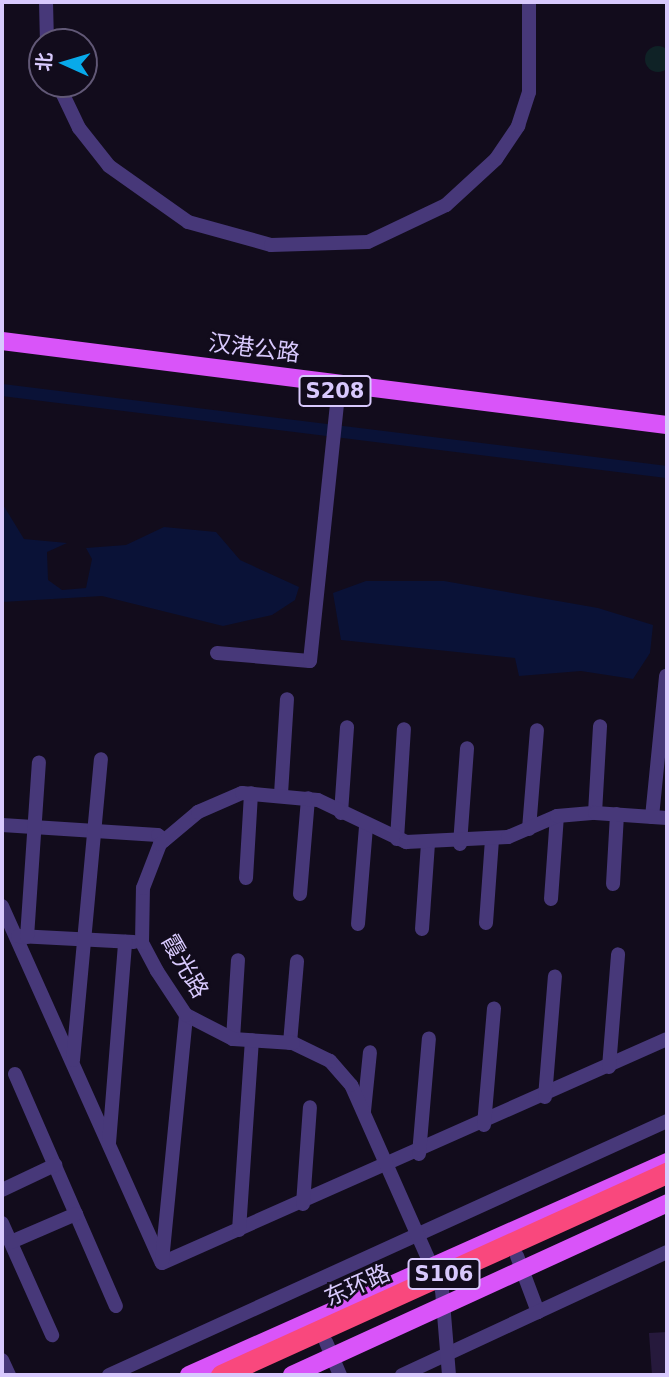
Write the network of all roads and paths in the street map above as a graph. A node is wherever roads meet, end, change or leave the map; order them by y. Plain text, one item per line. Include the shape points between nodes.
1 (46, 2) edge
2 (529, 2) edge
3 (47, 28) edge
4 (65, 98) edge
5 (2, 341) edge
6 (2, 350) edge
7 (339, 387) junction
8 (667, 425) edge
9 (667, 433) edge
10 (217, 653) dead end
11 (666, 676) edge
12 (288, 699) dead end
13 (600, 726) dead end
14 (347, 727) dead end
15 (404, 729) dead end
16 (537, 730) dead end
17 (467, 748) dead end
18 (101, 758) dead end
19 (39, 761) dead end
20 (251, 793) junction
21 (281, 794) junction
22 (308, 798) junction
23 (341, 813) junction
24 (595, 813) junction
25 (617, 814) junction
26 (557, 816) junction
27 (660, 818) edge
28 (2, 825) edge
29 (366, 826) junction
30 (34, 827) junction
31 (529, 829) junction
32 (96, 831) junction
33 (397, 839) junction
34 (492, 840) junction
35 (164, 841) junction
36 (428, 843) junction
37 (460, 844) junction
38 (246, 878) dead end
39 (613, 884) dead end
40 (300, 894) dead end
41 (551, 899) dead end
42 (2, 906) edge
43 (486, 923) dead end
44 (358, 924) dead end
45 (422, 929) dead end
46 (21, 936) junction
47 (83, 939) junction
48 (125, 942) junction
49 (142, 943) junction
50 (618, 954) dead end
51 (238, 960) dead end
52 (297, 961) dead end
53 (555, 976) dead end
54 (494, 1008) dead end
55 (186, 1015) junction
56 (429, 1038) dead end
57 (233, 1039) junction
58 (667, 1039) edge
59 (252, 1040) junction
60 (290, 1043) junction
61 (370, 1052) dead end
62 (72, 1062) junction
63 (609, 1067) junction
64 (15, 1074) dead end
65 (545, 1097) junction
66 (310, 1107) dead end
67 (364, 1112) junction
68 (667, 1121) edge
69 (484, 1125) junction
70 (109, 1144) junction
71 (419, 1154) junction
72 (667, 1162) edge
73 (55, 1165) junction
74 (389, 1167) junction
75 (667, 1172) edge
76 (667, 1188) edge
77 (2, 1190) edge
78 (667, 1203) edge
79 (303, 1204) junction
80 (76, 1214) junction
81 (2, 1223) edge
82 (239, 1230) junction
83 (417, 1234) junction
84 (10, 1242) junction
85 (667, 1252) edge
86 (162, 1263) junction
87 (520, 1264) junction
88 (443, 1287) junction
89 (116, 1306) dead end
90 (538, 1312) junction
91 (51, 1335) dead end
92 (329, 1350) junction
93 (453, 1353) junction
94 (2, 1360) edge
95 (131, 1371) edge
96 (9, 1375) edge
97 (109, 1375) edge
98 (189, 1375) edge
99 (221, 1375) edge
100 (253, 1375) edge
101 (292, 1375) edge
102 (340, 1375) edge
103 (402, 1375) edge
104 (449, 1375) edge
105 (456, 1375) edge

1 - 3 street
2 - 4 street via 529,92 518,126 496,159 446,205 368,242 271,245 188,222 108,166 79,128
5 - 7 main road, 汉港公路
6 - 7 main road, 汉港公路 / S208
7 - 8 main road, 汉港公路
7 - 9 main road, 汉港公路 / S208
7 - 10 street via 310,661
11 - 27 street
12 - 21 street
13 - 24 street
14 - 23 street
15 - 33 street
16 - 31 street
17 - 37 street
18 - 32 street
19 - 30 street
20 - 21 street, 霞光路
20 - 35 street, 霞光路 via 198,812
20 - 38 street
21 - 22 street, 霞光路
22 - 23 street, 霞光路
22 - 40 street
23 - 29 street, 霞光路
24 - 25 street, 霞光路
24 - 26 street, 霞光路
25 - 27 street, 霞光路
25 - 39 street
26 - 31 street, 霞光路
26 - 41 street
28 - 30 street
29 - 33 street, 霞光路
29 - 44 street
30 - 32 street
30 - 46 street
31 - 34 street, 霞光路
32 - 35 street
32 - 47 street via 89,930
33 - 36 street, 霞光路
34 - 37 street, 霞光路
34 - 43 street
35 - 49 street, 霞光路 via 143,888
36 - 37 street, 霞光路
36 - 45 street
42 - 46 street
46 - 47 street
46 - 62 street
47 - 48 street
47 - 62 street
48 - 49 street
48 - 70 street
49 - 55 street, 霞光路
50 - 63 street
51 - 57 street
52 - 60 street
53 - 65 street
54 - 69 street
55 - 57 street, 霞光路
55 - 86 street
56 - 71 street
57 - 59 street, 霞光路
58 - 63 street
59 - 60 street, 霞光路
59 - 82 street
60 - 67 street, 霞光路 via 330,1061
61 - 67 street
62 - 70 street
63 - 65 street
64 - 73 street
65 - 69 street
66 - 79 street
67 - 74 street, 霞光路
68 - 83 street
69 - 71 street
70 - 86 street
71 - 74 street
72 - 88 main road
73 - 77 street
73 - 80 street
74 - 79 street
74 - 83 street, 霞光路
75 - 88 highway, 东环路 / S106
76 - 87 highway, 东环路 / S106
78 - 87 main road
79 - 82 street
80 - 84 street
80 - 89 street
81 - 84 street
82 - 86 street
83 - 88 street, 霞光路
83 - 95 street
84 - 91 street
85 - 90 street
87 - 88 highway, 东环路 / S106
87 - 90 street
88 - 92 highway, 东环路 / S106
88 - 93 street, 霞光路
88 - 98 main road
88 - 99 highway, 东环路 / S106
90 - 93 street
92 - 100 highway, 东环路 / S106
92 - 101 main road
92 - 102 street
93 - 103 street
93 - 104 street, 霞光路
93 - 105 street, 霞光路
94 - 96 street
95 - 97 street

